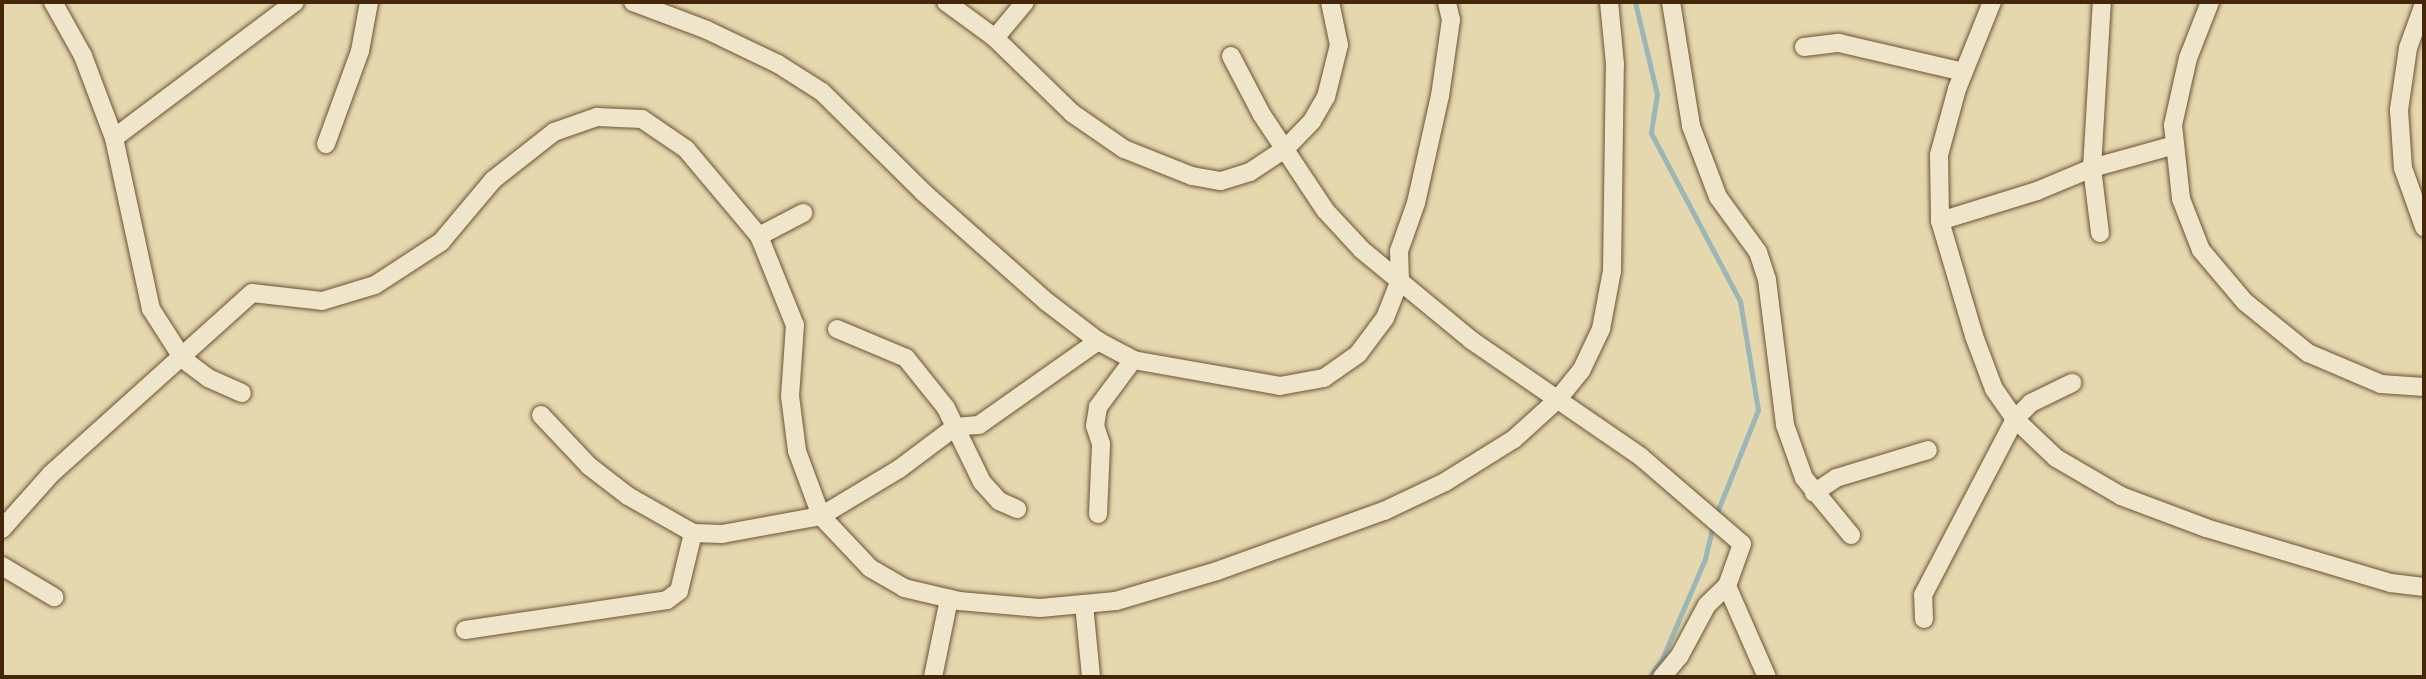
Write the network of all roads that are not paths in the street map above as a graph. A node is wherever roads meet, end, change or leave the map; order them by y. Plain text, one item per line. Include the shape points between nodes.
1 (53, 2) edge
2 (295, 2) edge
3 (369, 2) edge
4 (633, 2) edge
5 (946, 2) edge
6 (1026, 2) edge
7 (1330, 2) edge
8 (1447, 2) edge
9 (1609, 2) edge
10 (1671, 2) edge
11 (1992, 2) edge
12 (2102, 2) edge
13 (2210, 2) edge
14 (2424, 4) edge
15 (995, 38) junction
16 (1804, 47) dead end
17 (1231, 56) dead end
18 (1964, 72) junction
19 (114, 138) junction
20 (326, 144) dead end
21 (2175, 145) junction
22 (1286, 148) junction
23 (2092, 168) junction
24 (803, 213) dead end
25 (1940, 221) junction
26 (2424, 227) edge
27 (2100, 233) dead end
28 (759, 236) junction
29 (1400, 280) junction
30 (837, 329) dead end
31 (1098, 341) junction
32 (183, 359) junction
33 (1133, 360) junction
34 (2072, 383) dead end
35 (2424, 387) edge
36 (242, 393) dead end
37 (1559, 399) junction
38 (541, 415) dead end
39 (2015, 419) junction
40 (955, 427) junction
41 (1928, 450) dead end
42 (1814, 493) junction
43 (1017, 509) dead end
44 (1098, 514) dead end
45 (821, 516) junction
46 (2, 529) edge
47 (693, 533) junction
48 (1851, 535) dead end
49 (2, 566) edge
50 (1727, 586) junction
51 (2424, 587) edge
52 (54, 597) dead end
53 (949, 599) junction
54 (1084, 604) junction
55 (1924, 618) dead end
56 (465, 630) dead end
57 (1767, 676) edge
58 (933, 677) edge
59 (1091, 677) edge
60 (1662, 677) edge

1 - 19 street via 83,56
2 - 19 street
3 - 20 street via 360,51
4 - 31 street via 719,36 822,92 923,192
5 - 15 street
6 - 15 street
7 - 22 street via 1339,45 1326,97
8 - 29 street via 1451,20 1440,96 1416,203 1399,251
9 - 37 street via 1615,64 1612,271 1601,329 1581,371
10 - 42 street via 1691,126 1718,197 1758,252 1767,279 1785,425
11 - 18 street
12 - 23 street
13 - 21 street via 2188,58 2173,125
14 - 26 street via 2408,48 2399,110 2403,168
15 - 22 street via 1072,113 1103,135 1124,149 1192,176 1221,181 1250,172
16 - 18 street via 1839,43
17 - 22 street via 1262,115
18 - 25 street via 1939,155
19 - 32 street via 151,309
21 - 23 street
21 - 35 street via 2181,199 2201,250 2245,302 2308,354 2381,384
22 - 29 street via 1325,211 1362,250
23 - 25 street via 2037,191
23 - 27 street
24 - 28 street
25 - 39 street via 1978,347 1994,389
28 - 32 street via 686,149 642,120 597,117 554,132 493,180 441,242 375,285 322,301 252,293
28 - 45 street via 795,325 790,396 797,450
29 - 33 street via 1385,318 1358,354 1324,377 1280,386
29 - 37 street via 1471,340
30 - 40 street via 906,358 929,383
31 - 33 street
31 - 40 street via 979,425
32 - 36 street via 208,378
32 - 46 street via 51,474
33 - 44 street via 1098,407
34 - 39 street via 2031,403
37 - 50 street via 1642,457 1742,544
37 - 54 street via 1514,439 1445,482 1384,511 1217,571 1116,601
38 - 47 street via 589,466 628,496
39 - 51 street via 2056,458 2121,496 2219,532 2391,583
39 - 55 street via 1923,595
40 - 43 street via 982,482 999,501
40 - 45 street via 899,469
41 - 42 street via 1836,478
42 - 48 street
45 - 47 street via 722,534
45 - 53 street via 870,568 904,588
47 - 56 street via 679,591 667,600
49 - 52 street
50 - 57 street
50 - 60 street via 1707,605 1679,657
53 - 54 street via 1040,608
53 - 58 street
54 - 59 street

